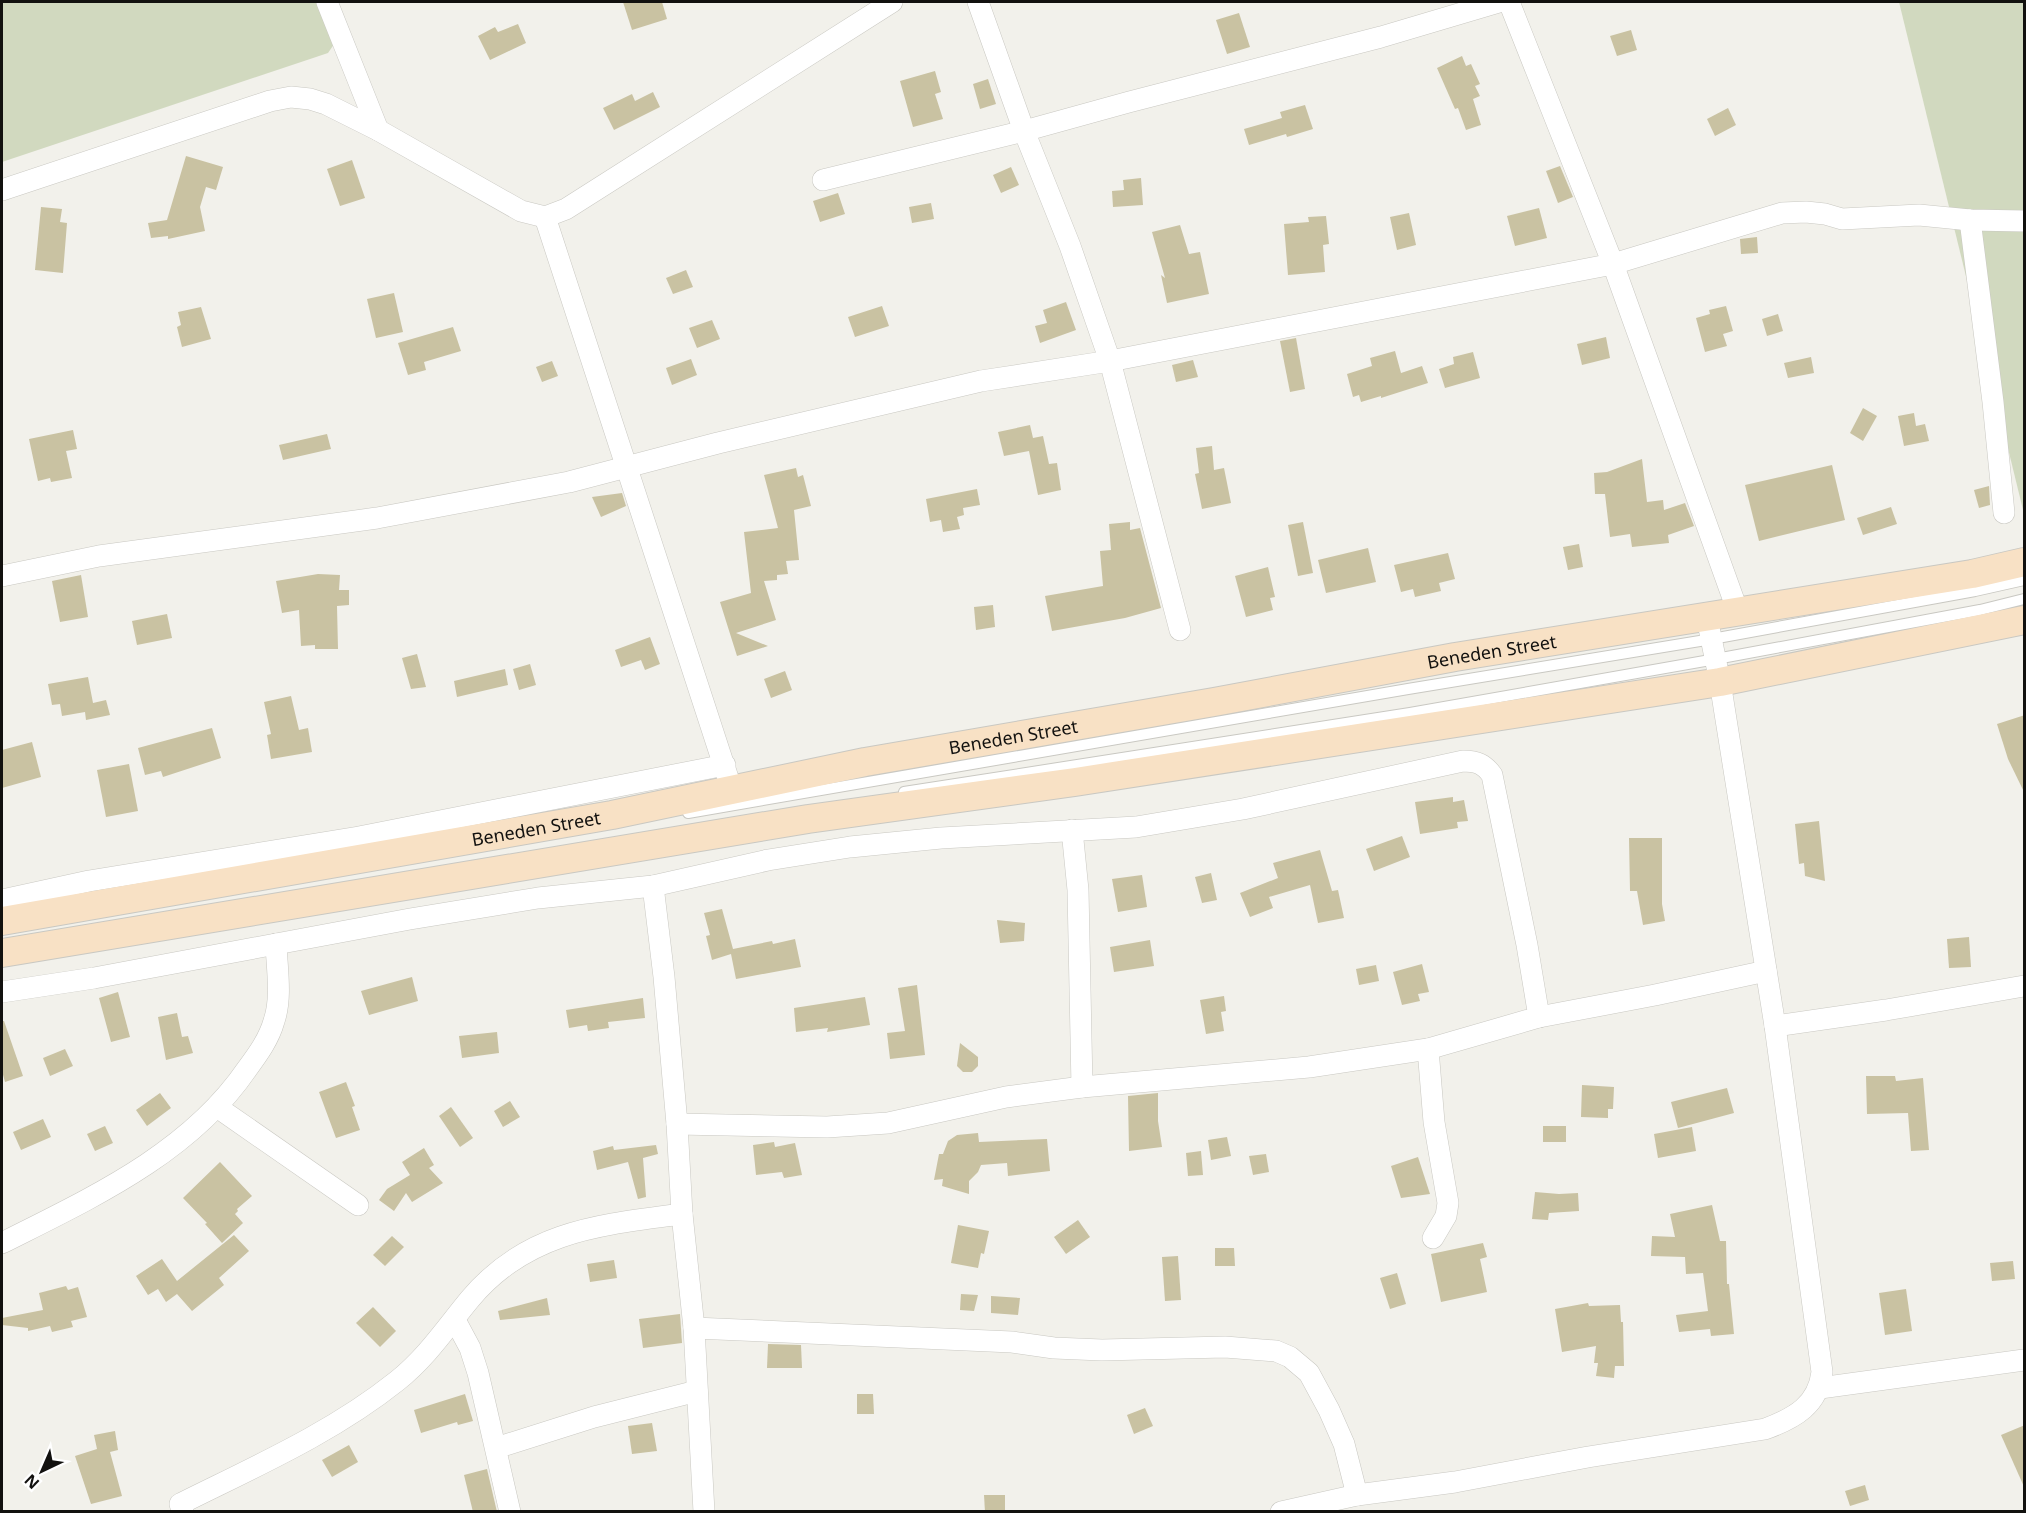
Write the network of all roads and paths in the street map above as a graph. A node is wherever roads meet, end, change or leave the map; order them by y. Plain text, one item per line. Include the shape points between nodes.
1 (327, 2) edge
2 (892, 2) edge
3 (978, 2) edge
4 (1499, 2) edge
5 (1509, 2) edge
6 (378, 130) junction
7 (1024, 131) junction
8 (824, 180) dead end
9 (2, 190) edge
10 (545, 217) junction
11 (1970, 220) junction
12 (2025, 221) edge
13 (1613, 264) junction
14 (1110, 361) junction
15 (626, 467) junction
16 (2004, 513) dead end
17 (2025, 562) edge
18 (2, 576) edge
19 (2025, 580) edge
20 (2025, 599) edge
21 (1738, 612) junction
22 (2025, 620) edge
23 (1180, 630) dead end
24 (1714, 649) junction
25 (728, 777) junction
26 (896, 793) dead end
27 (676, 815) dead end
28 (629, 823) dead end
29 (1072, 830) junction
30 (653, 886) junction
31 (2, 900) edge
32 (2, 921) edge
33 (2, 930) edge
34 (276, 944) junction
35 (2, 953) edge
36 (1766, 971) junction
37 (2025, 986) edge
38 (2, 992) edge
39 (1539, 1017) junction
40 (1775, 1026) junction
41 (1428, 1049) junction
42 (1082, 1087) junction
43 (218, 1107) junction
44 (677, 1124) junction
45 (358, 1205) dead end
46 (682, 1214) junction
47 (1433, 1238) dead end
48 (2, 1243) edge
49 (455, 1320) junction
50 (694, 1328) junction
51 (2025, 1360) edge
52 (1820, 1389) junction
53 (697, 1391) junction
54 (496, 1448) junction
55 (1357, 1495) junction
56 (183, 1512) edge
57 (510, 1512) edge
58 (704, 1512) edge
59 (1281, 1512) edge

1 - 6 street
2 - 10 street via 566,209
3 - 7 street
4 - 7 street
5 - 13 street
6 - 9 street via 310,99 270,101
6 - 10 street via 521,212
7 - 8 street
7 - 14 street
10 - 15 street
11 - 12 street
11 - 13 street via 1919,215 1842,219 1806,212 1782,213
11 - 16 street
13 - 14 street
13 - 21 street
14 - 15 street via 981,381
14 - 23 street
15 - 18 street via 569,482 377,518 99,556
15 - 25 street
17 - 21 main road, Beneden Street
19 - 24 lane
20 - 24 lane via 1980,610
21 - 24 main road, Beneden Street
22 - 24 main road, Beneden Street
24 - 25 main road, Beneden Street via 1455,657 865,762
24 - 26 lane via 1410,713
24 - 27 lane via 1163,730
24 - 35 main road, Beneden Street via 1075,782 808,819
24 - 36 street
25 - 31 street via 670,778 371,835 89,881
25 - 32 main road, Beneden Street via 612,814
28 - 33 lane
29 - 30 street via 885,842 768,860
29 - 39 street via 1136,827 1243,809 1463,760 1475,761 1486,766 1492,775
29 - 42 street via 1078,890
30 - 34 street via 538,898
30 - 44 street
34 - 38 street
34 - 43 street via 275,1020 263,1046
36 - 39 street
36 - 40 street
37 - 40 street
39 - 41 street
40 - 52 street via 1822,1372
41 - 42 street via 1309,1067
41 - 47 street via 1434,1122 1448,1203 1446,1216
42 - 44 street via 1006,1097 888,1123 827,1127
43 - 45 street
43 - 48 street via 143,1167
44 - 46 street
46 - 49 street via 606,1224 545,1242 494,1273
46 - 50 street
49 - 54 street via 470,1348
49 - 56 street via 398,1380 358,1410 302,1443 180,1504
50 - 53 street
50 - 55 street via 1011,1342 1102,1350 1225,1347 1276,1351 1300,1363 1316,1385 1344,1444
51 - 52 street
52 - 55 street via 1790,1420 1765,1429
53 - 54 street via 594,1417
53 - 58 street
54 - 57 street
55 - 59 street

